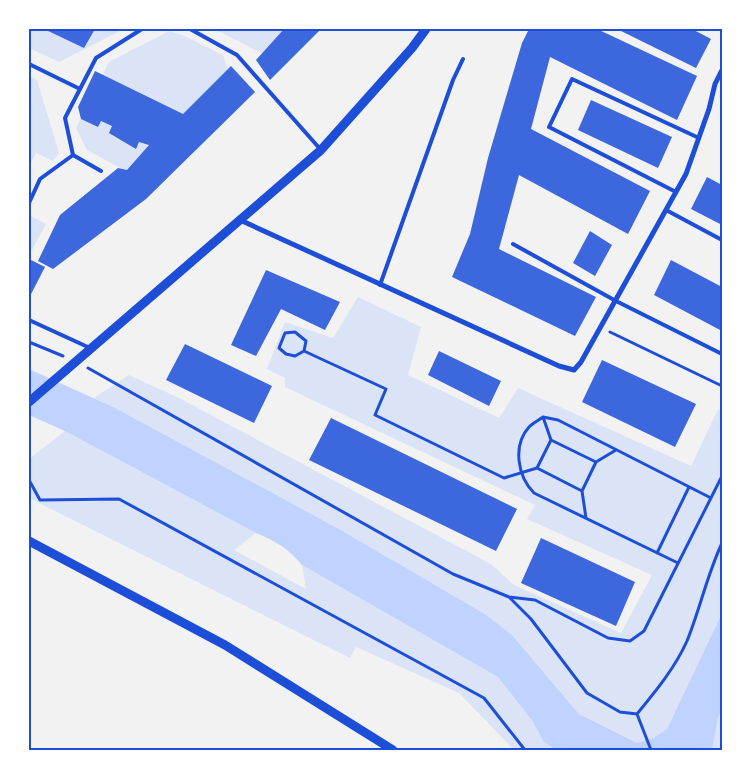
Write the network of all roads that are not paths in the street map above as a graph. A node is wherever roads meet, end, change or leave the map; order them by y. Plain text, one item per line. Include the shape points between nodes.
1 (142, 29) edge
2 (190, 29) edge
3 (426, 29) edge
4 (464, 59) dead end
5 (29, 64) edge
6 (722, 70) edge
7 (80, 89) junction
8 (699, 138) junction
9 (321, 150) junction
10 (73, 155) junction
11 (102, 172) dead end
12 (676, 192) junction
13 (29, 203) edge
14 (666, 210) junction
15 (240, 220) junction
16 (722, 240) edge
17 (513, 244) dead end
18 (380, 285) junction
19 (616, 300) junction
20 (29, 320) edge
21 (92, 348) junction
22 (722, 354) edge
23 (29, 402) edge
24 (29, 540) edge
25 (393, 750) edge

1 - 7 lane via 96,58
2 - 9 lane via 237,55
3 - 9 street
4 - 18 lane via 453,80
5 - 7 lane
6 - 8 street
7 - 10 lane via 65,118
8 - 12 street
8 - 12 lane via 572,79 548,127
9 - 15 street
10 - 11 lane
10 - 13 lane via 40,179
12 - 14 street
14 - 16 lane
14 - 19 street
15 - 18 street
15 - 21 street
17 - 19 lane
18 - 19 street via 574,370
19 - 22 lane
20 - 21 lane
21 - 23 street
24 - 25 street via 225,645

